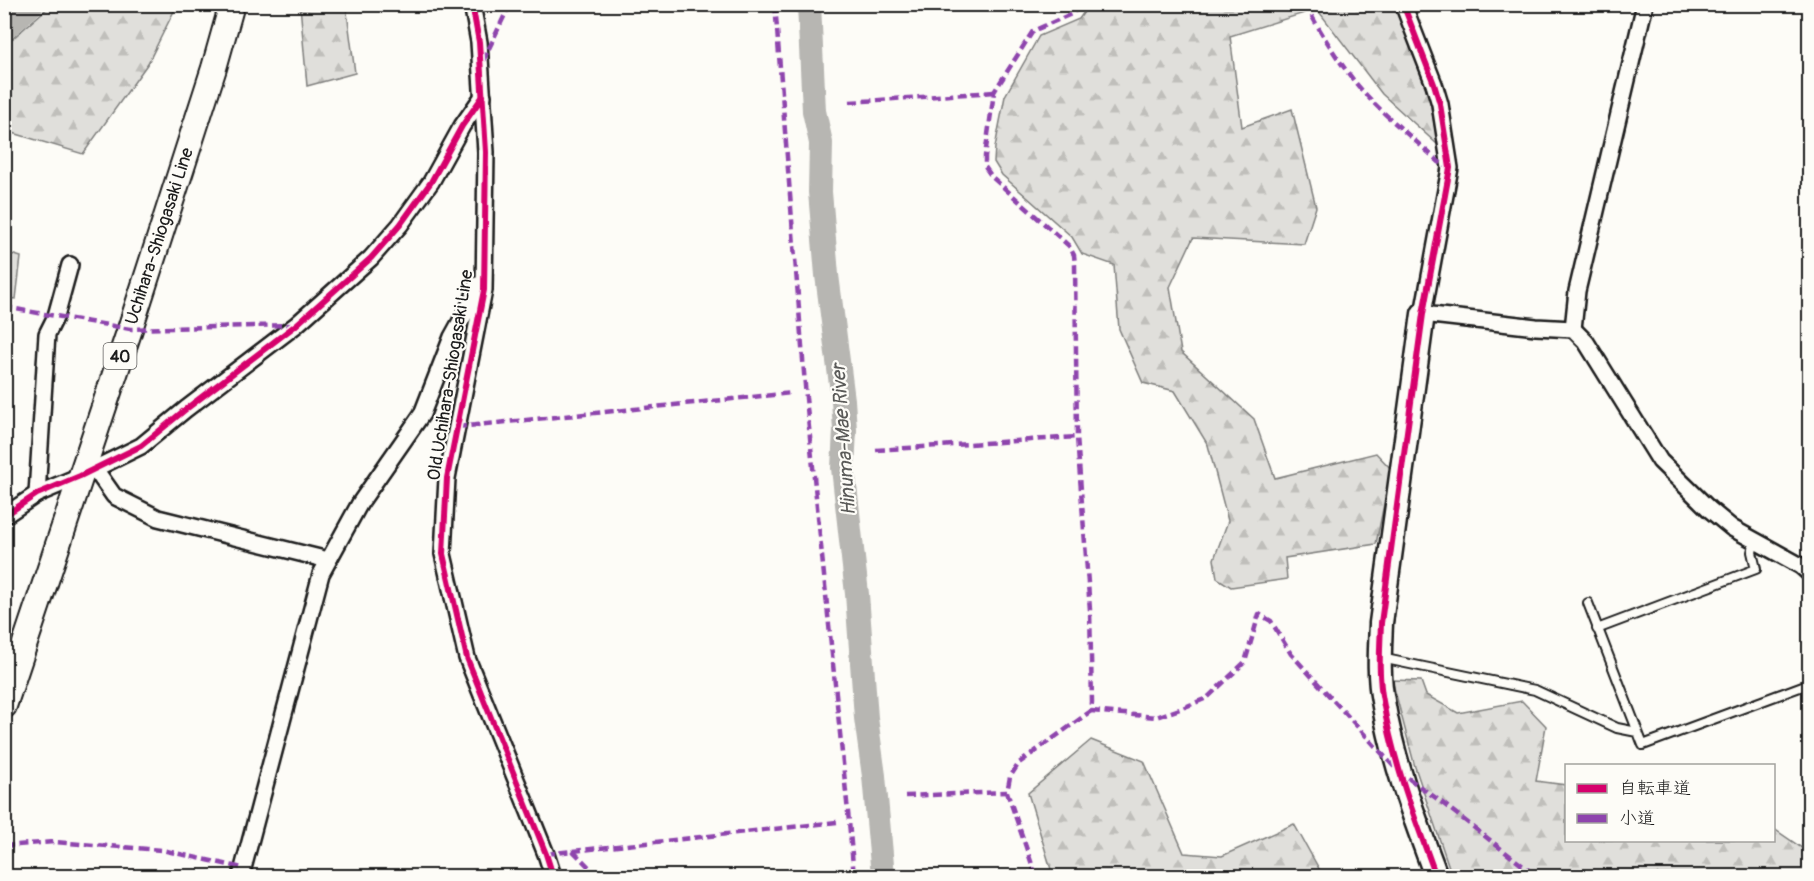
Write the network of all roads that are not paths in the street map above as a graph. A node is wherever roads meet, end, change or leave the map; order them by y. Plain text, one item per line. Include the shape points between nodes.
1 (232, 4) edge
2 (472, 4) edge
3 (1403, 4) edge
4 (1645, 4) edge
5 (483, 96) junction
6 (484, 262) junction
7 (70, 265) dead end
8 (1423, 314) junction
9 (1573, 329) junction
10 (88, 473) junction
11 (37, 494) junction
12 (4, 516) edge
13 (1755, 541) junction
14 (328, 560) junction
15 (1809, 574) edge
16 (1588, 603) dead end
17 (1597, 629) junction
18 (1380, 658) junction
19 (1808, 684) dead end
20 (4, 706) edge
21 (1637, 732) junction
22 (241, 876) edge
23 (554, 876) edge
24 (1436, 876) edge

1 - 10 main road, Uchihara-Shiogasaki Line / 40
2 - 5 street, Old Uchihara-Shiogasaki Line
3 - 8 street via 1437,94 1450,168
4 - 9 street via 1577,291
5 - 6 street, Old Uchihara-Shiogasaki Line
5 - 10 street via 431,182 371,258 296,325 141,446
6 - 14 street via 473,299 452,337 422,414 360,502
6 - 23 street, Old Uchihara-Shiogasaki Line via 484,290 447,478 442,554 467,658
7 - 11 street via 47,334
8 - 9 street
8 - 18 street via 1381,623
9 - 13 street via 1586,342 1660,461 1709,509
10 - 11 street
10 - 14 street via 114,496 158,518
10 - 20 main road, Uchihara-Shiogasaki Line / 40
11 - 12 street
13 - 15 street
13 - 17 lane via 1752,552 1756,569
14 - 22 street via 318,585
16 - 17 lane
17 - 21 lane
18 - 21 lane via 1535,690 1617,729
18 - 24 street via 1382,700 1398,771
19 - 21 lane via 1643,745

